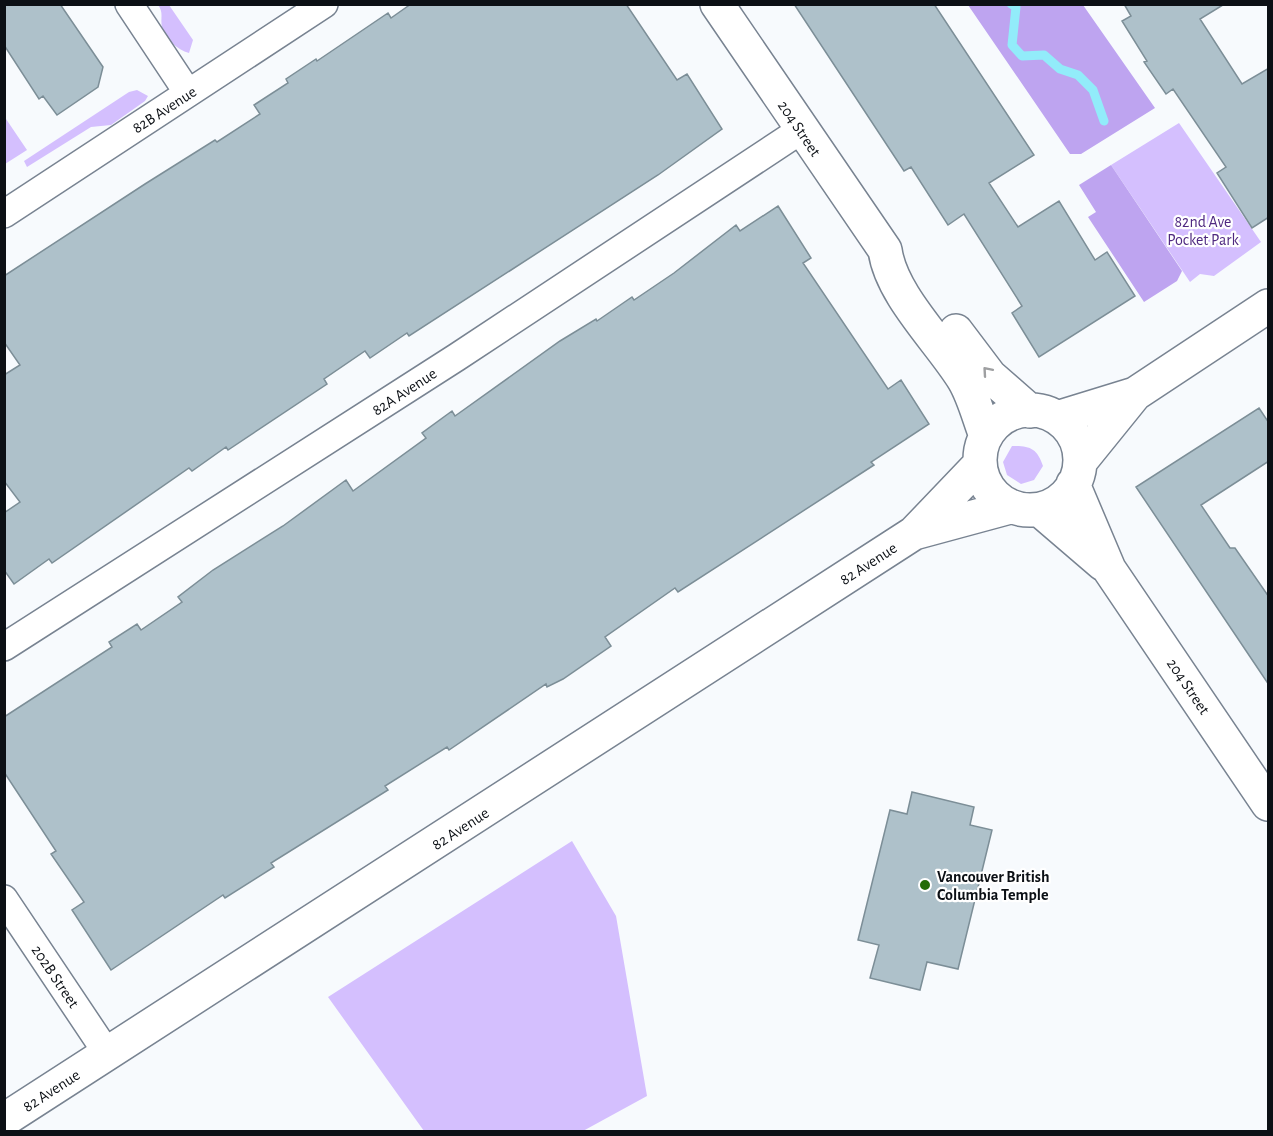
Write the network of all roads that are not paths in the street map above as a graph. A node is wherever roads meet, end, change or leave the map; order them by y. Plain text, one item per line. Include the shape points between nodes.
1 (129, 4) edge
2 (324, 4) edge
3 (717, 4) edge
4 (188, 93) junction
5 (801, 130) junction
6 (4, 214) edge
7 (885, 250) junction
8 (1269, 306) edge
9 (1135, 394) junction
10 (1043, 414) junction
11 (983, 450) junction
12 (1077, 473) junction
13 (1025, 508) junction
14 (914, 533) junction
15 (1109, 569) junction
16 (4, 647) edge
17 (1269, 804) edge
18 (4, 899) edge
19 (107, 1053) junction
20 (4, 1120) edge

1 - 4 street
2 - 4 street, 82B Avenue
3 - 5 street, 204 Street
4 - 6 street, 82B Avenue
5 - 7 street, 204 Street
5 - 16 street, 82A Avenue via 457,357
10 -> 7 street, 204 Street via 1005,392 975,358 904,259
7 - 11 street, 204 Street via 887,267 899,287 969,389
8 - 9 street
9 - 10 street
9 - 12 street
10 - 11 street via 1006,415 993,426
10 - 12 street via 1070,429 1078,444
11 - 13 street via 986,486 996,498
11 - 14 street, 82 Avenue
12 - 13 street via 1068,494 1055,504
12 - 15 street, 204 Street
13 - 14 street, 82 Avenue
13 - 15 street, 204 Street
14 - 19 street, 82 Avenue
15 - 17 street, 204 Street
18 - 19 street, 202B Street
19 - 20 street, 82 Avenue

